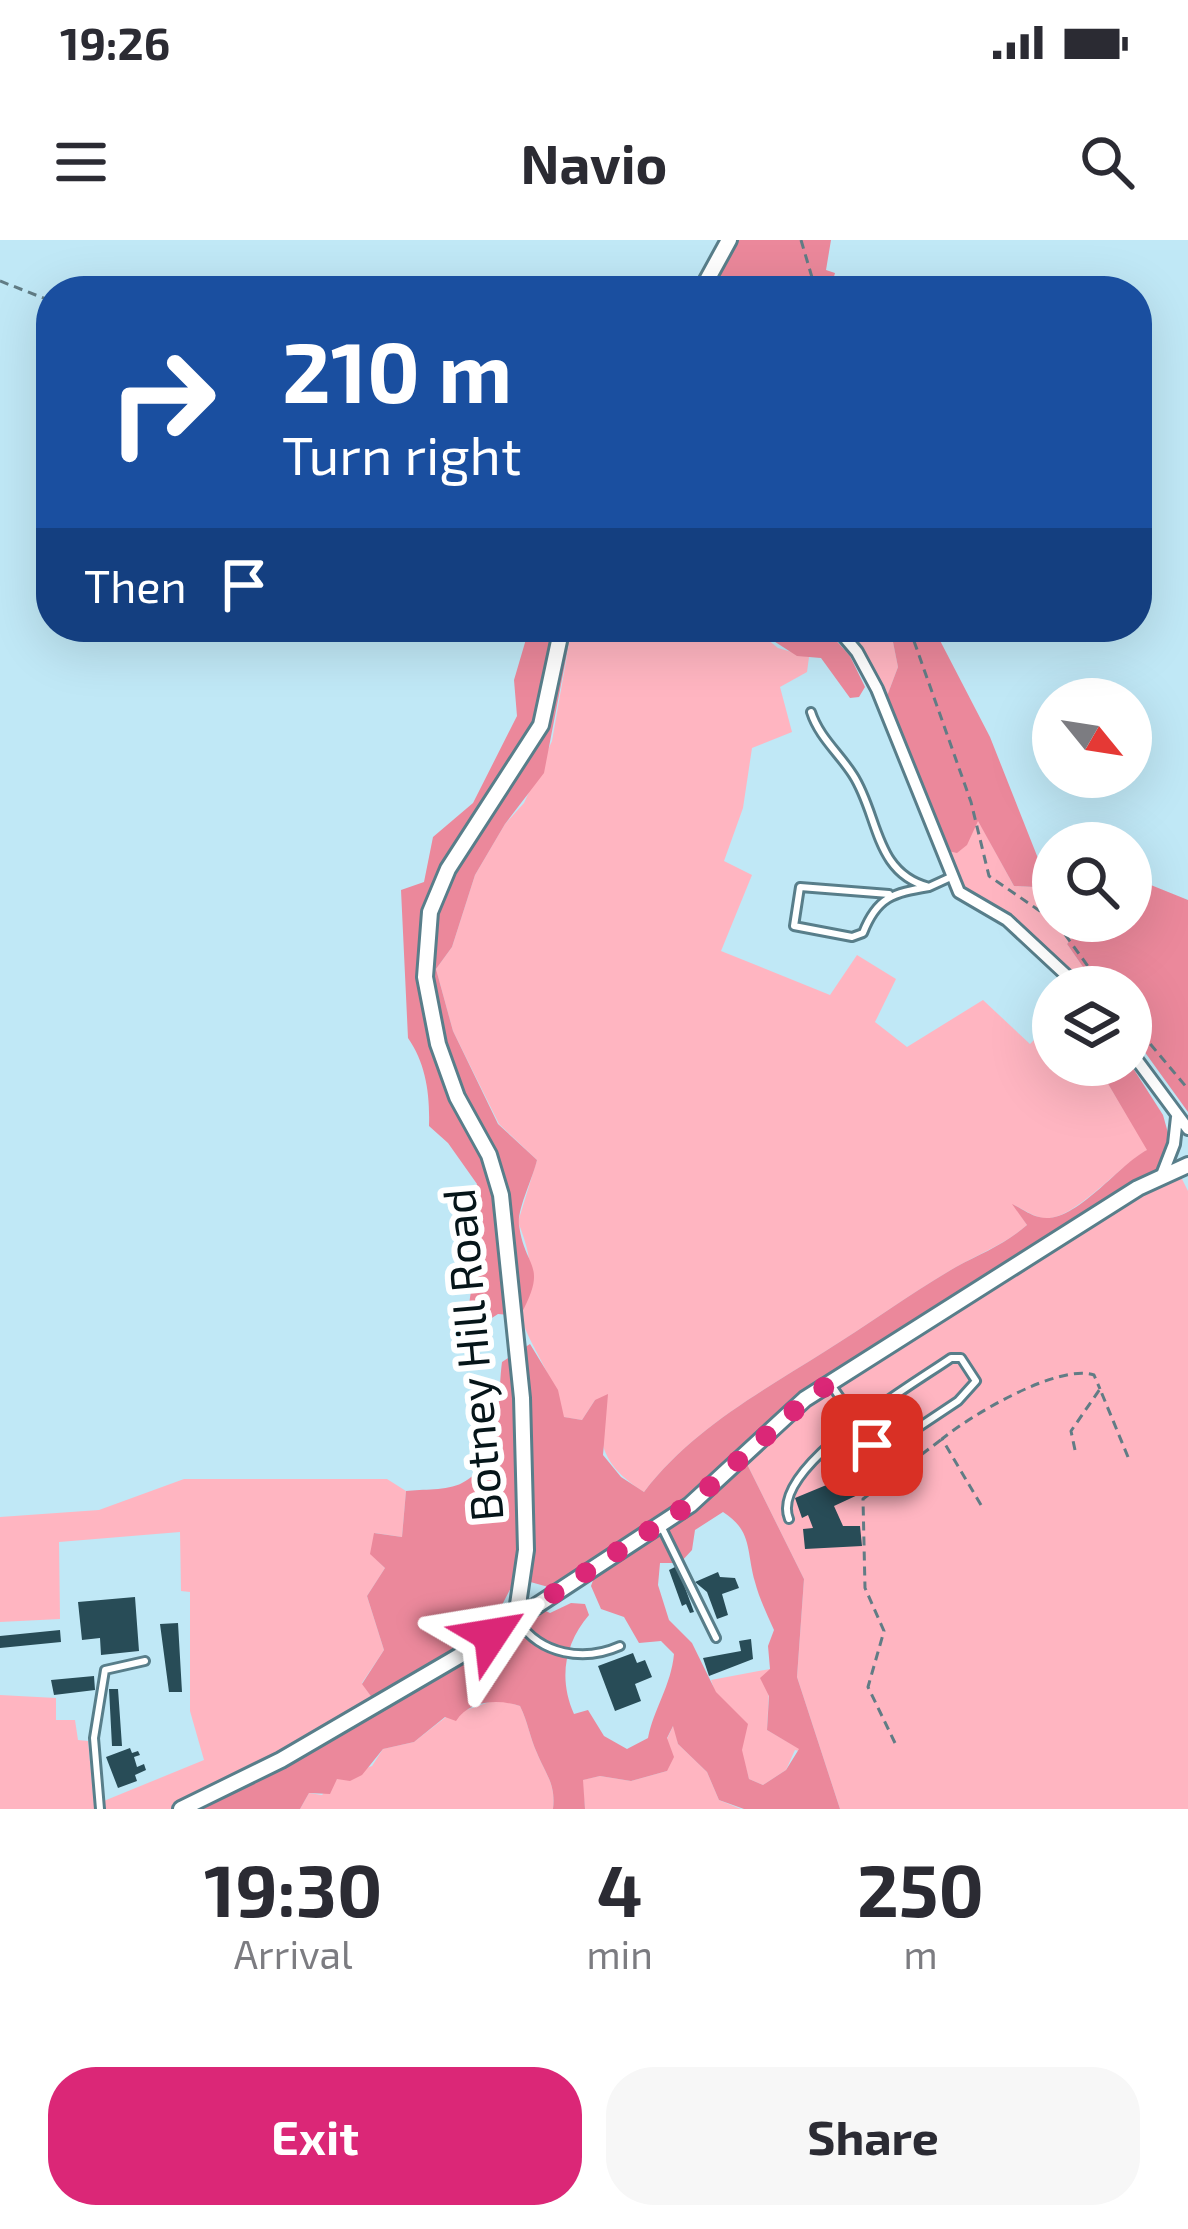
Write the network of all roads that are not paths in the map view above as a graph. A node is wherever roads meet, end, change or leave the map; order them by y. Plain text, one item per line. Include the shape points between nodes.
1 (729, 240) edge
2 (709, 276) edge
3 (559, 642) edge
4 (849, 642) edge
5 (811, 712) dead end
6 (952, 876) junction
7 (929, 887) junction
8 (889, 894) junction
9 (1056, 966) edge
10 (1152, 1081) edge
11 (1178, 1117) junction
12 (1188, 1129) edge
13 (1188, 1165) edge
14 (1162, 1175) junction
15 (830, 1383) junction
16 (858, 1424) junction
17 (789, 1519) dead end
18 (661, 1524) junction
19 (516, 1618) junction
20 (716, 1638) dead end
21 (620, 1646) dead end
22 (145, 1661) dead end
23 (100, 1809) edge
24 (181, 1809) edge

1 - 2 street
3 - 19 street, Botney Hill Road via 541,725 448,869 430,912 425,977 439,1044 501,1195 522,1398 526,1550
4 - 6 street via 878,689
5 - 7 lane via 857,780 897,871
6 - 7 lane
6 - 9 street via 959,892 1007,920
7 - 8 lane
8 - 8 lane via 852,937 794,926 800,887
10 - 11 street
11 - 12 street
11 - 14 street
13 - 14 street
14 - 15 street
15 - 16 lane
15 - 18 street
16 - 16 lane via 955,1357 976,1382 884,1451
16 - 17 lane via 797,1478 785,1498
18 - 19 street
18 - 20 lane
19 - 21 lane via 538,1643 572,1655
19 - 24 street via 281,1760
22 - 23 lane via 105,1670 94,1738

